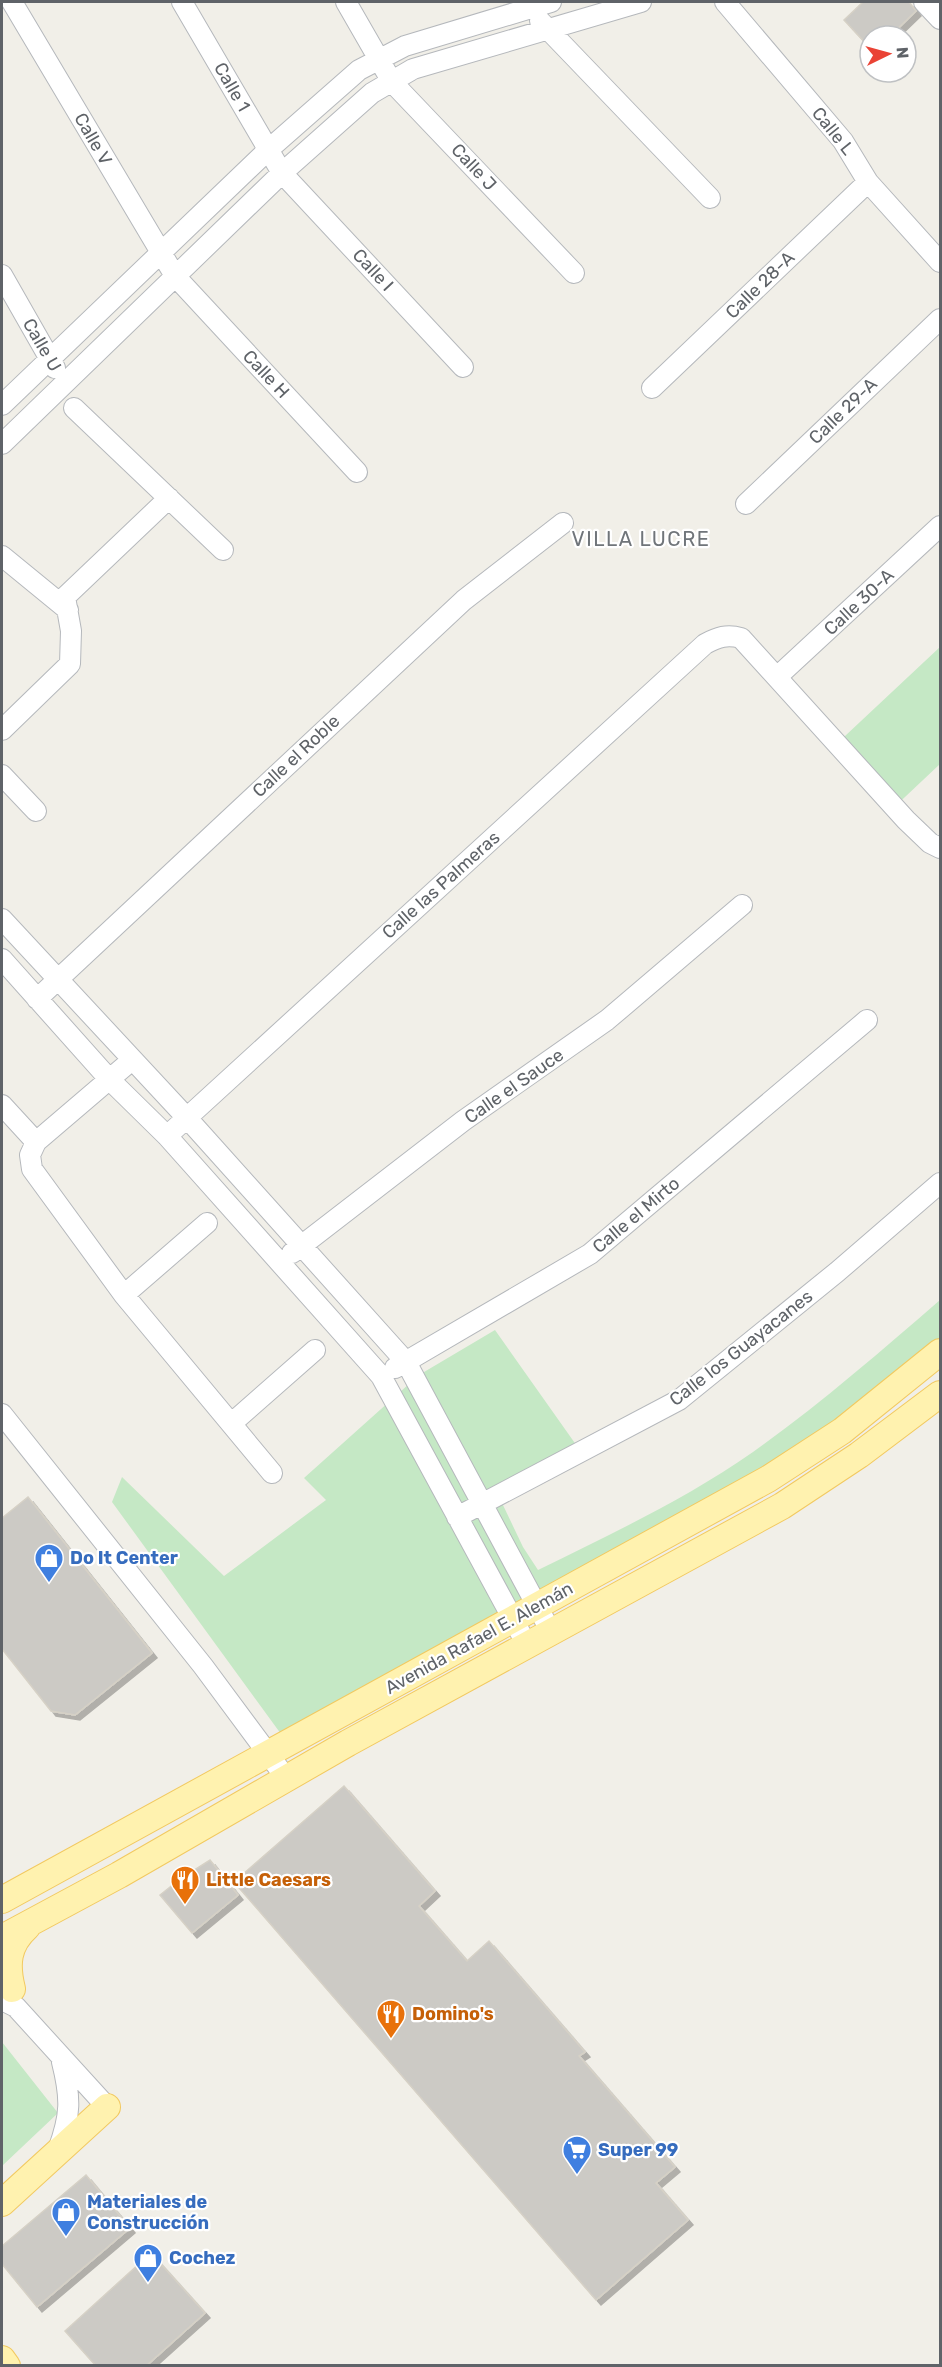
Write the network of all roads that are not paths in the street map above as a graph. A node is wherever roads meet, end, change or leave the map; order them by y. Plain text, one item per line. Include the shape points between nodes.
1 (12, 2) edge
2 (182, 2) edge
3 (346, 2) edge
4 (551, 2) edge
5 (641, 2) edge
6 (725, 2) edge
7 (924, 2) edge
8 (528, 8) junction
9 (940, 19) edge
10 (547, 29) junction
11 (379, 57) junction
12 (392, 81) junction
13 (268, 150) junction
14 (282, 173) junction
15 (868, 182) junction
16 (710, 198) dead end
17 (161, 255) junction
18 (940, 262) edge
19 (574, 273) dead end
20 (2, 275) edge
21 (175, 276) junction
22 (940, 319) edge
23 (50, 358) junction
24 (464, 367) dead end
25 (64, 383) junction
26 (652, 388) dead end
27 (2, 405) edge
28 (74, 408) dead end
29 (2, 444) edge
30 (357, 472) dead end
31 (169, 498) junction
32 (746, 504) dead end
33 (563, 523) dead end
34 (940, 526) edge
35 (223, 550) dead end
36 (2, 556) edge
37 (68, 610) junction
38 (777, 677) junction
39 (2, 730) edge
40 (2, 775) edge
41 (36, 811) dead end
42 (940, 848) edge
43 (742, 905) dead end
44 (2, 919) edge
45 (2, 959) edge
46 (58, 979) junction
47 (38, 999) junction
48 (867, 1020) dead end
49 (132, 1060) junction
50 (110, 1080) junction
51 (2, 1105) edge
52 (187, 1118) junction
53 (167, 1136) junction
54 (36, 1142) junction
55 (940, 1183) edge
56 (207, 1223) dead end
57 (302, 1245) junction
58 (281, 1262) junction
59 (124, 1295) junction
60 (315, 1350) dead end
61 (940, 1352) edge
62 (406, 1362) junction
63 (381, 1376) junction
64 (940, 1394) edge
65 (2, 1414) edge
66 (232, 1423) junction
67 (272, 1473) dead end
68 (483, 1503) junction
69 (457, 1517) junction
70 (535, 1607) junction
71 (512, 1620) junction
72 (550, 1632) junction
73 (527, 1645) junction
74 (269, 1753) junction
75 (286, 1778) junction
76 (2, 1900) edge
77 (33, 1922) junction
78 (2, 1938) edge
79 (8, 1992) edge
80 (61, 2059) junction
81 (106, 2107) joint
82 (57, 2152) junction
83 (8, 2198) edge
84 (2, 2359) edge
85 (7, 2366) edge

1 - 17 street, Calle V
2 - 13 street, Calle 1
3 - 11 street, Calle J
4 - 8 street
5 - 10 street
6 - 15 street, Calle L via 843,141
7 - 9 street
8 - 10 street
8 - 11 street
10 - 12 street via 413,69
10 - 16 street
11 - 12 street, Calle J
11 - 13 street via 325,98
12 - 14 street via 357,106
12 - 19 street, Calle J
13 - 14 street, Calle 1
13 - 17 street
14 - 21 street
14 - 24 street, Calle I
15 - 18 street, Calle L
15 - 26 street, Calle 28-A
17 - 21 street, Calle V
17 - 23 street
20 - 23 street, Calle U
21 - 25 street
21 - 30 street, Calle H
22 - 32 street, Calle 29-A
23 - 25 street, Calle U
23 - 27 street
25 - 29 street
28 - 31 street
31 - 35 street
31 - 37 street via 65,597
33 - 46 street, Calle el Roble via 464,600
34 - 38 street, Calle 30-A
36 - 37 street
37 - 39 street via 72,631 70,664
38 - 42 street via 906,820
38 - 52 street, Calle las Palmeras via 741,638 718,637 696,652
40 - 41 street
43 - 57 street, Calle el Sauce via 608,1020 463,1121
44 - 46 street
45 - 47 street
46 - 47 street, Calle el Roble
46 - 49 street
47 - 50 street
48 - 62 street, Calle el Mirto via 591,1254
49 - 50 street
49 - 52 street
50 - 53 street
50 - 54 street
51 - 54 street
52 - 53 street, Calle las Palmeras
52 - 57 street
53 - 58 street
54 - 59 street via 30,1155 32,1169
55 - 68 street, Calle los Guayacanes via 679,1400
56 - 59 street
57 - 58 street, Calle el Sauce
57 - 62 street
58 - 63 street
59 - 66 street
60 - 66 street
61 - 70 main road, Avenida Rafael E. Alemán via 842,1431 768,1479
62 - 63 street, Calle el Mirto
62 - 68 street
63 - 69 street
64 - 72 main road, Avenida Rafael E. Alemán via 782,1506
65 - 74 street
66 - 67 street
68 - 69 street, Calle los Guayacanes
68 - 70 street
69 - 71 street
70 - 71 main road, Avenida Rafael E. Alemán
70 - 72 street
71 - 73 street
71 - 74 main road, Avenida Rafael E. Alemán
72 - 73 main road, Avenida Rafael E. Alemán
73 - 75 main road, Avenida Rafael E. Alemán
74 - 75 street
74 - 76 main road, Avenida Rafael E. Alemán
75 - 77 main road, Avenida Rafael E. Alemán
77 - 78 main road, Avenida Rafael E. Alemán
77 - 79 main road via 18,1935 9,1952
79 - 80 street
80 - 81 street
80 - 82 street via 70,2110
81 - 82 main road
82 - 83 main road
84 - 85 main road

